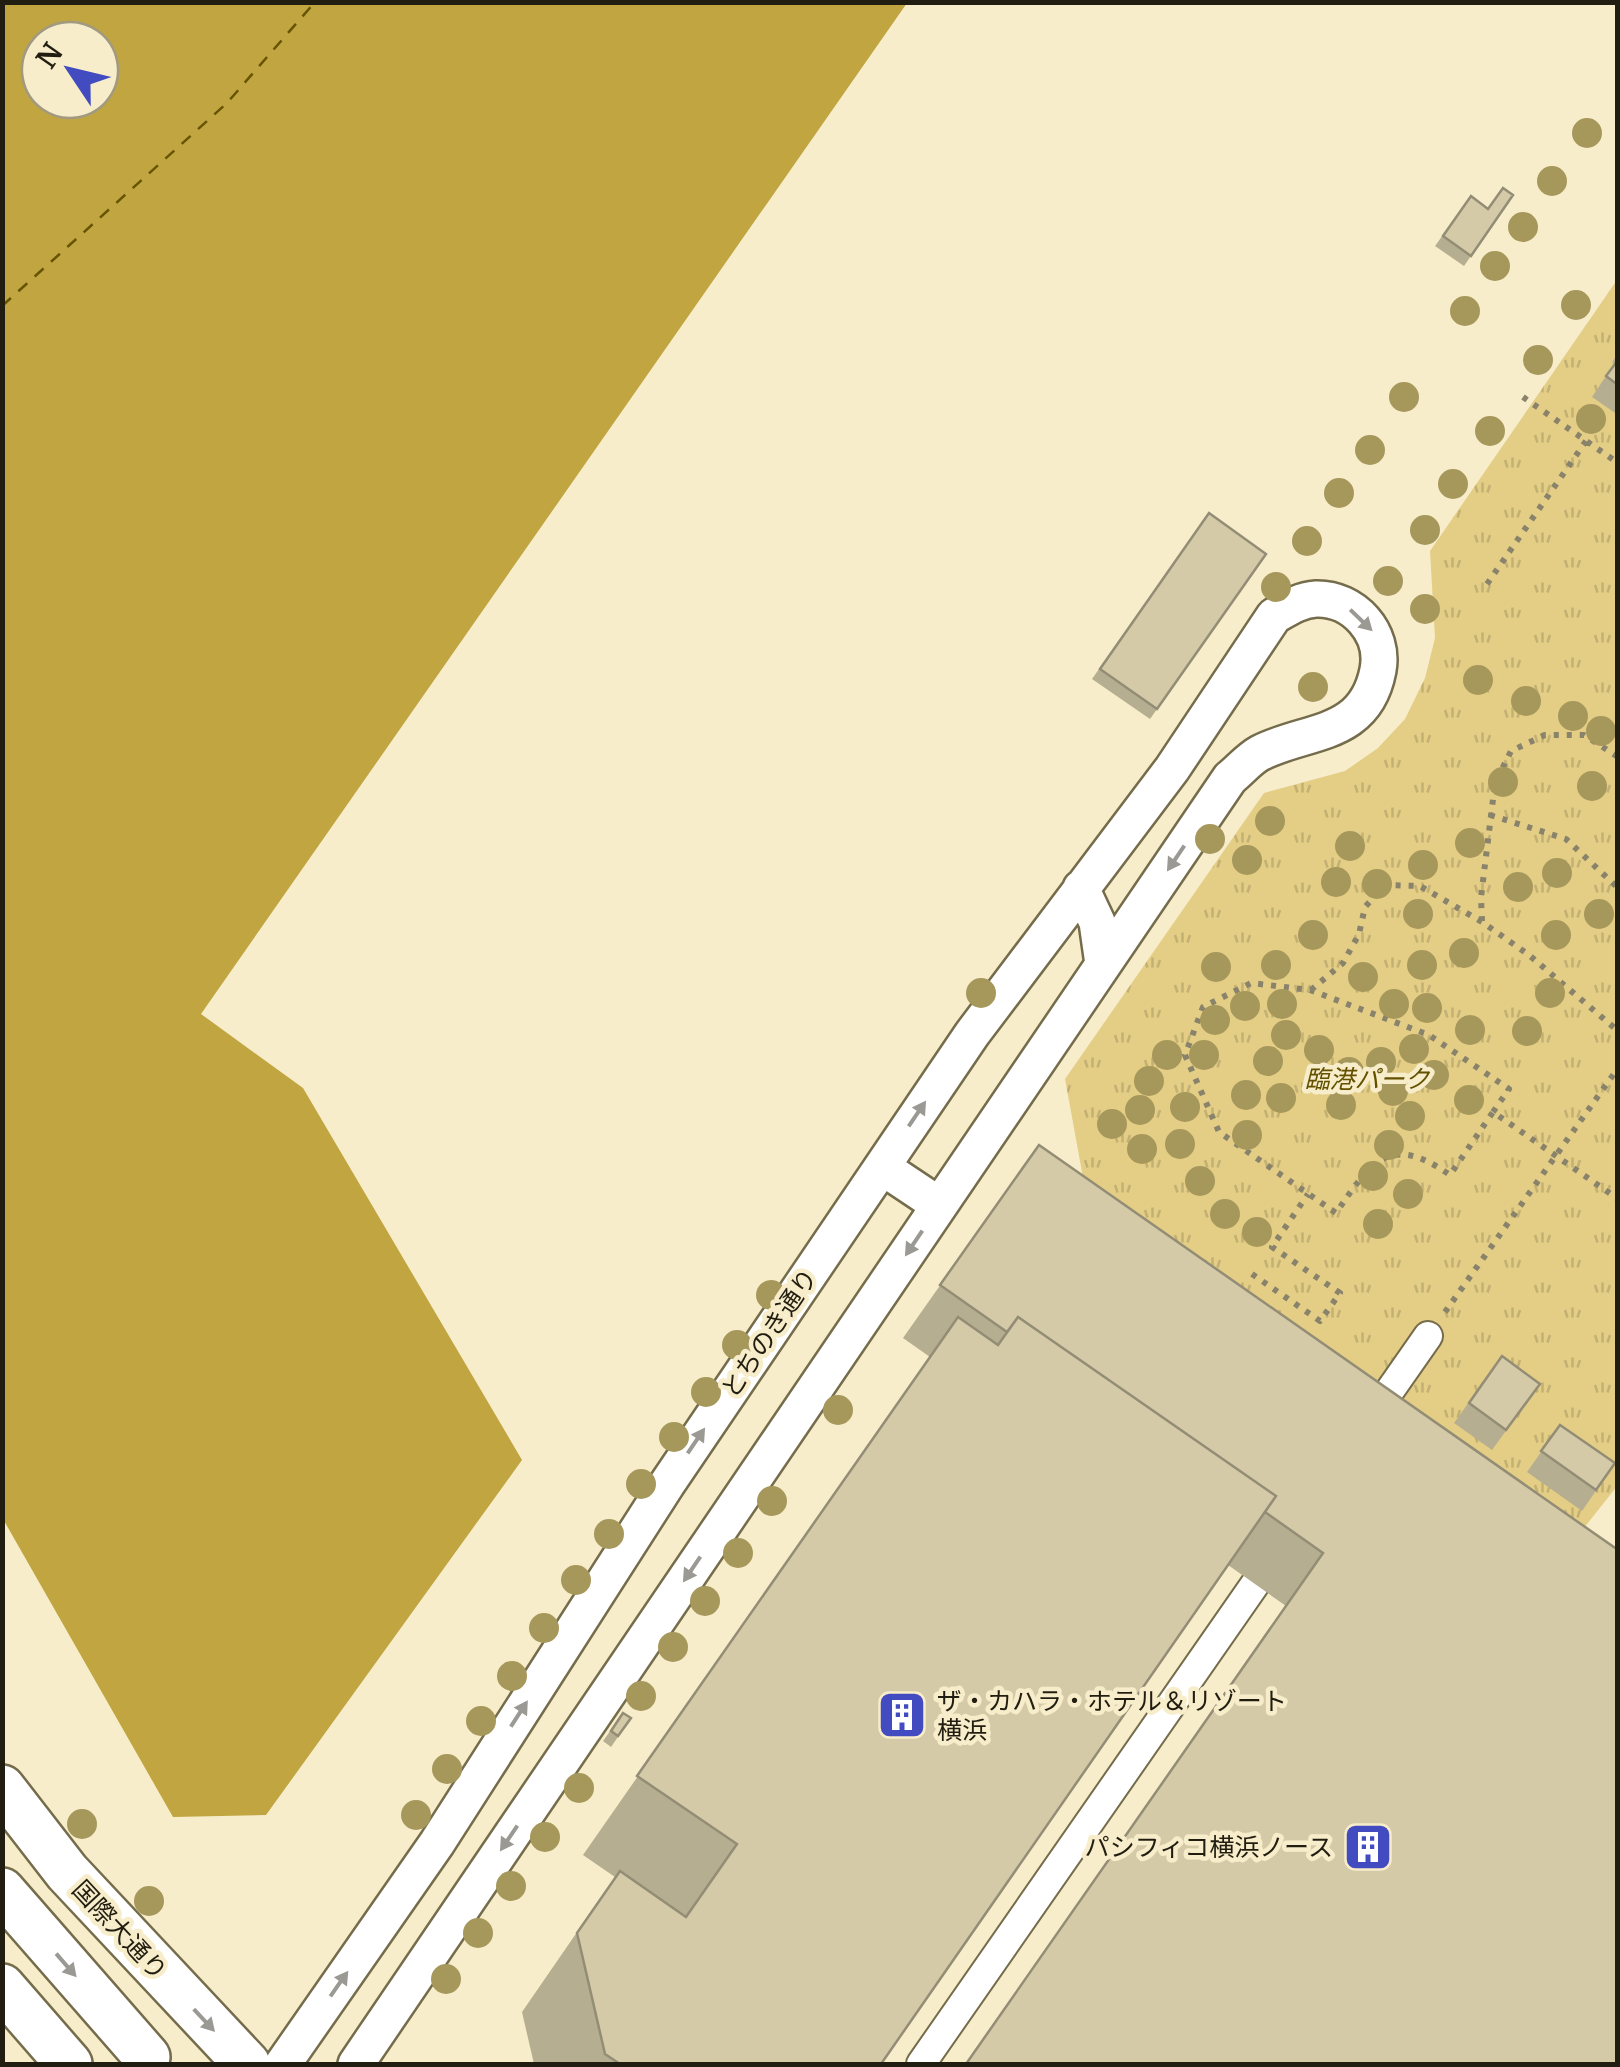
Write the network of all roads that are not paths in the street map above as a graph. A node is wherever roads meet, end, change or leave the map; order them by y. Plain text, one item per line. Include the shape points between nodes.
1 (1082, 888) junction
2 (1103, 964) junction
3 (882, 1167) junction
4 (939, 1206) junction
5 (1428, 1336) road end
6 (1349, 1449) edge
7 (1293, 1530) edge
8 (2, 1788) edge
9 (2, 1892) edge
10 (2, 1987) edge
11 (147, 2057) dead end
12 (69, 2064) edge
13 (246, 2064) edge
14 (283, 2064) edge
15 (356, 2064) edge
16 (921, 2064) edge

1 - 2 street via 1097,922
1 -> 2 street, とちのき通り via 1274,616 1316,599 1339,603 1372,628 1378,670 1362,706 1343,724 1256,755 1230,778
3 -> 1 street, とちのき通り
2 - 4 street
3 - 4 street
14 -> 3 street, とちのき通り via 437,1844 667,1484
4 -> 15 street
5 - 6 street
7 - 16 street
8 -> 13 street, 国際大通り via 67,1872
9 -> 11 street
10 - 12 street

